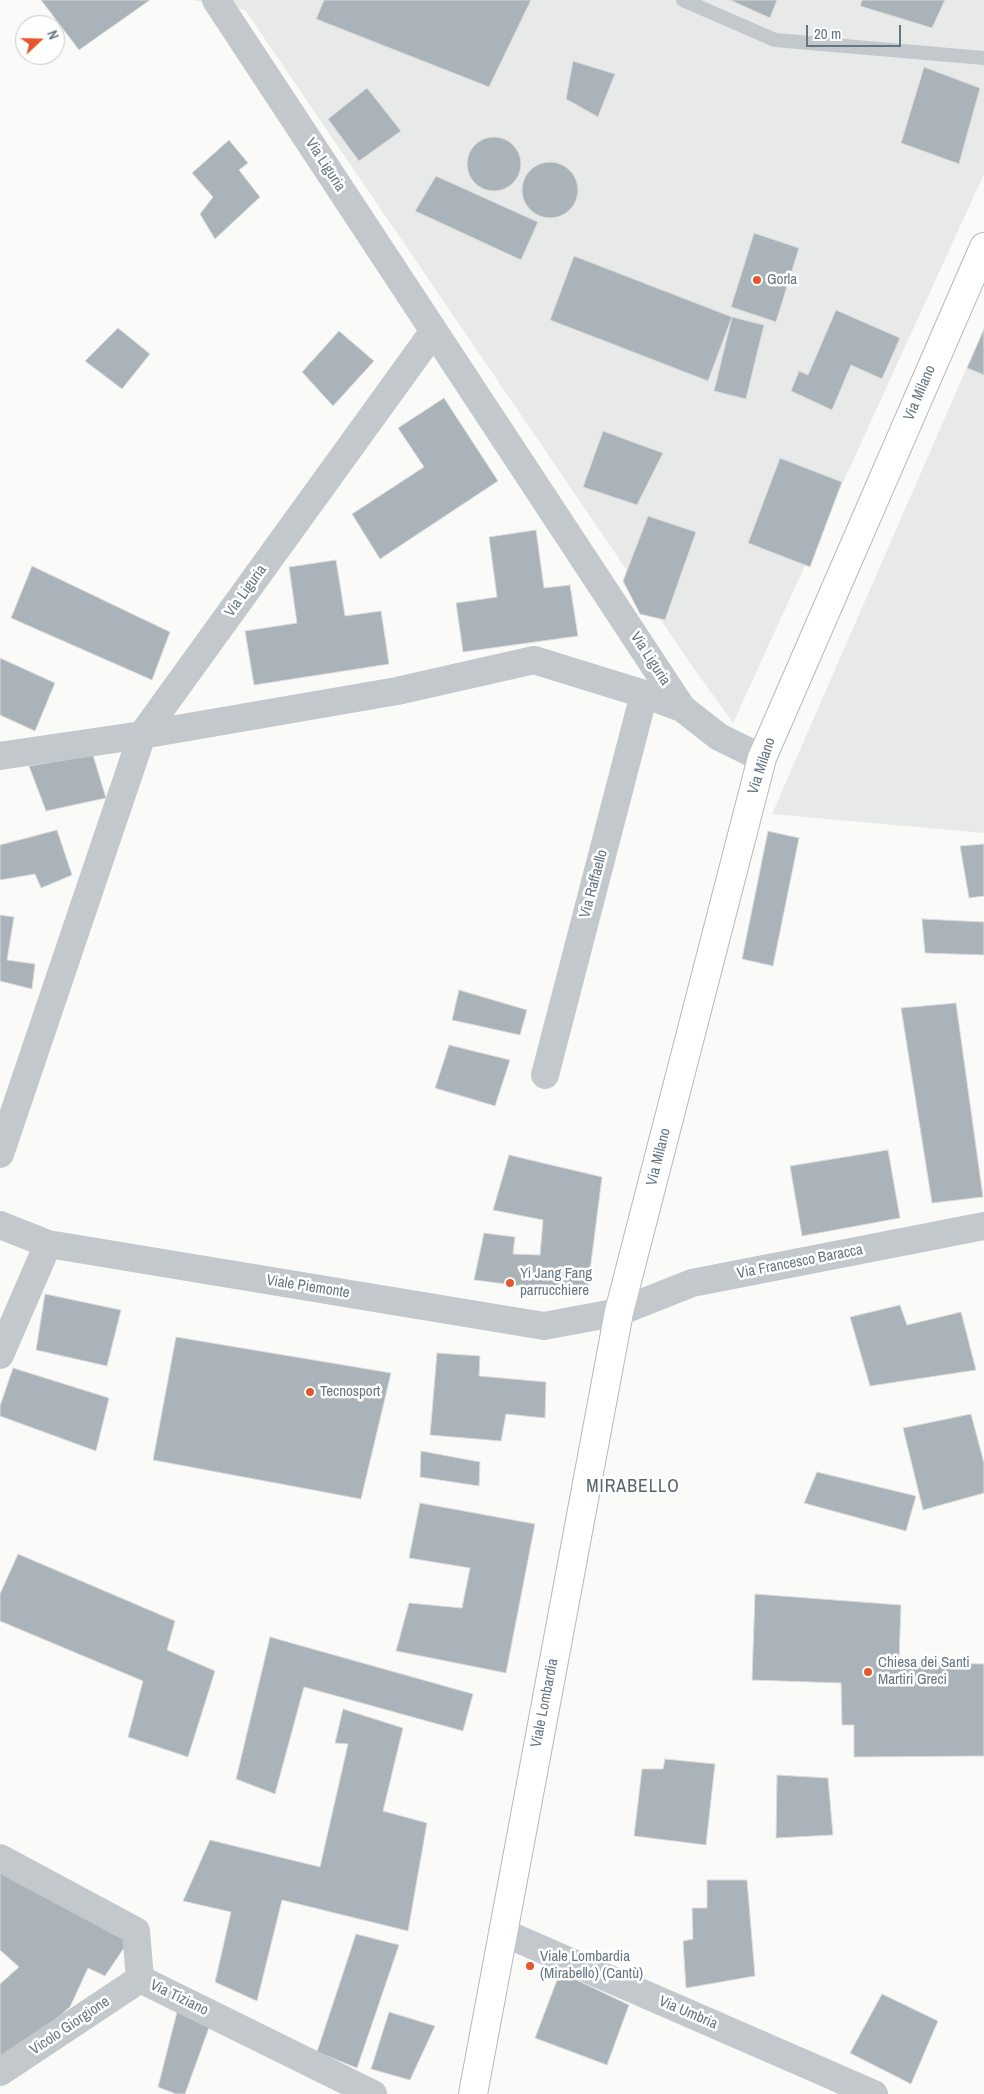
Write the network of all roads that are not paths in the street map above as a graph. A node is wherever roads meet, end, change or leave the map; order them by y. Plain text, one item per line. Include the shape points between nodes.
1 (216, 0) edge
2 (683, 0) edge
3 (984, 58) edge
4 (984, 247) edge
5 (434, 331) junction
6 (644, 694) junction
7 (682, 708) junction
8 (142, 735) junction
9 (0, 756) edge
10 (762, 758) junction
11 (545, 1075) dead end
12 (0, 1154) edge
13 (0, 1225) edge
14 (984, 1226) edge
15 (48, 1244) junction
16 (619, 1312) junction
17 (0, 1355) edge
18 (0, 1858) edge
19 (502, 1932) junction
20 (140, 1979) junction
21 (0, 2072) edge
22 (373, 2094) edge
23 (472, 2094) edge
24 (874, 2094) edge

1 - 5 street, Via Liguria
2 - 3 lane via 775,40
4 - 10 main road, Via Milano
5 - 7 street, Via Liguria
5 - 8 street, Via Liguria
6 - 7 street
6 - 8 street via 534,660 396,692
6 - 11 street, Via Raffaello
7 - 10 street, Via Liguria via 719,737
8 - 9 street
8 - 12 street, Via Liguria
10 - 16 main road, Via Milano
13 - 15 street, Viale Piemonte
14 - 16 street, Via Francesco Baracca via 692,1283
15 - 16 street, Viale Piemonte via 544,1326
15 - 17 street
16 - 19 main road, Viale Lombardia
18 - 20 street, Via Tiziano via 136,1931
19 - 23 main road, Viale Lombardia
19 - 24 street, Via Umbria
20 - 21 street, Vicolo Giorgione
20 - 22 street, Via Tiziano

